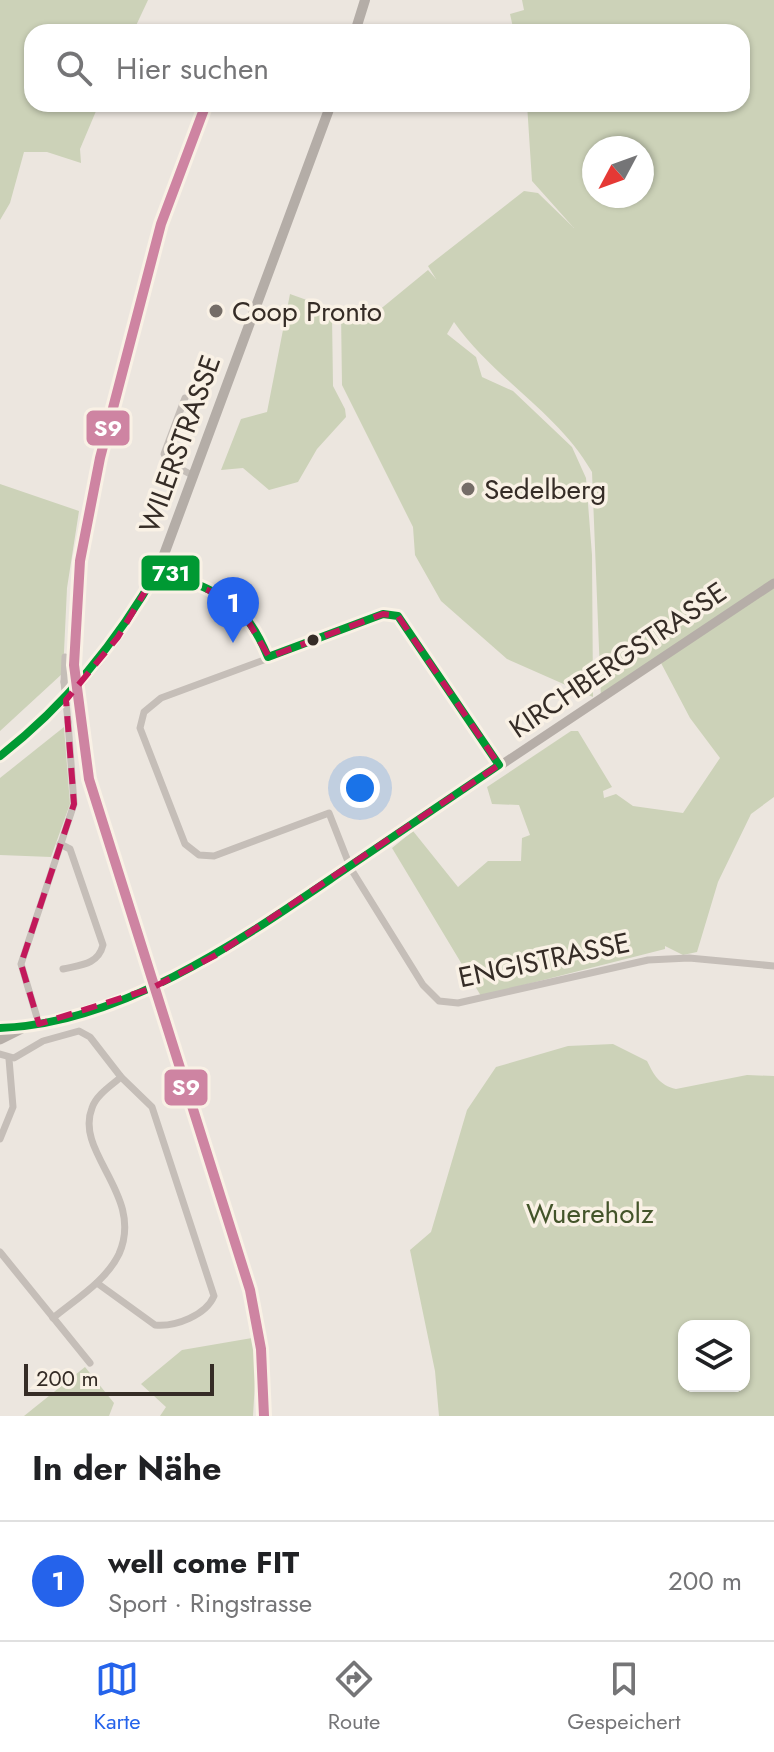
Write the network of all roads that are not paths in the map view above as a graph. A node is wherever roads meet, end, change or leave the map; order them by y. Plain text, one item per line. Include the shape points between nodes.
1 (365, 0) edge
2 (358, 24) edge
3 (328, 112) edge
4 (185, 398) dead end
5 (194, 476) junction
6 (159, 568) junction
7 (774, 583) edge
8 (65, 657) dead end
9 (268, 657) junction
10 (0, 756) edge
11 (499, 765) junction
12 (60, 844) junction
13 (349, 864) junction
14 (774, 966) edge
15 (63, 969) dead end
16 (39, 1024) junction
17 (0, 1035) edge
18 (0, 1054) edge
19 (9, 1059) junction
20 (121, 1077) junction
21 (0, 1139) edge
22 (0, 1252) edge
23 (97, 1283) junction
24 (53, 1318) junction
25 (90, 1363) dead end

1 - 2 main road
3 - 5 main road, WILERSTRASSE
4 - 5 street via 164,454
5 - 6 main road, WILERSTRASSE
6 - 9 street via 238,604 255,623
6 - 10 main road, WILERSTRASSE via 130,619 83,682
7 - 11 main road, KIRCHBERGSTRASSE
8 - 12 street, bridge via 74,804
9 - 11 street via 383,614 398,616
9 - 13 street via 152,704 140,728 146,746 192,852 214,856 329,813
11 - 13 main road, KIRCHBERGSTRASSE
12 - 15 street via 70,849 103,945 93,962
12 - 16 street via 21,964
13 - 14 street, ENGISTRASSE via 423,985 439,1001 458,1003 648,960
13 - 16 main road, KIRCHBERGSTRASSE via 236,942 158,985
16 - 17 main road, KIRCHBERGSTRASSE
18 - 19 street
19 - 20 street via 43,1041 79,1031 90,1037
19 - 21 street via 13,1107
20 - 23 street via 96,1100 89,1119 91,1136 125,1215 119,1253
20 - 23 street via 152,1107 214,1296 200,1314 164,1326 148,1321
22 - 24 street
23 - 24 street
24 - 25 street

